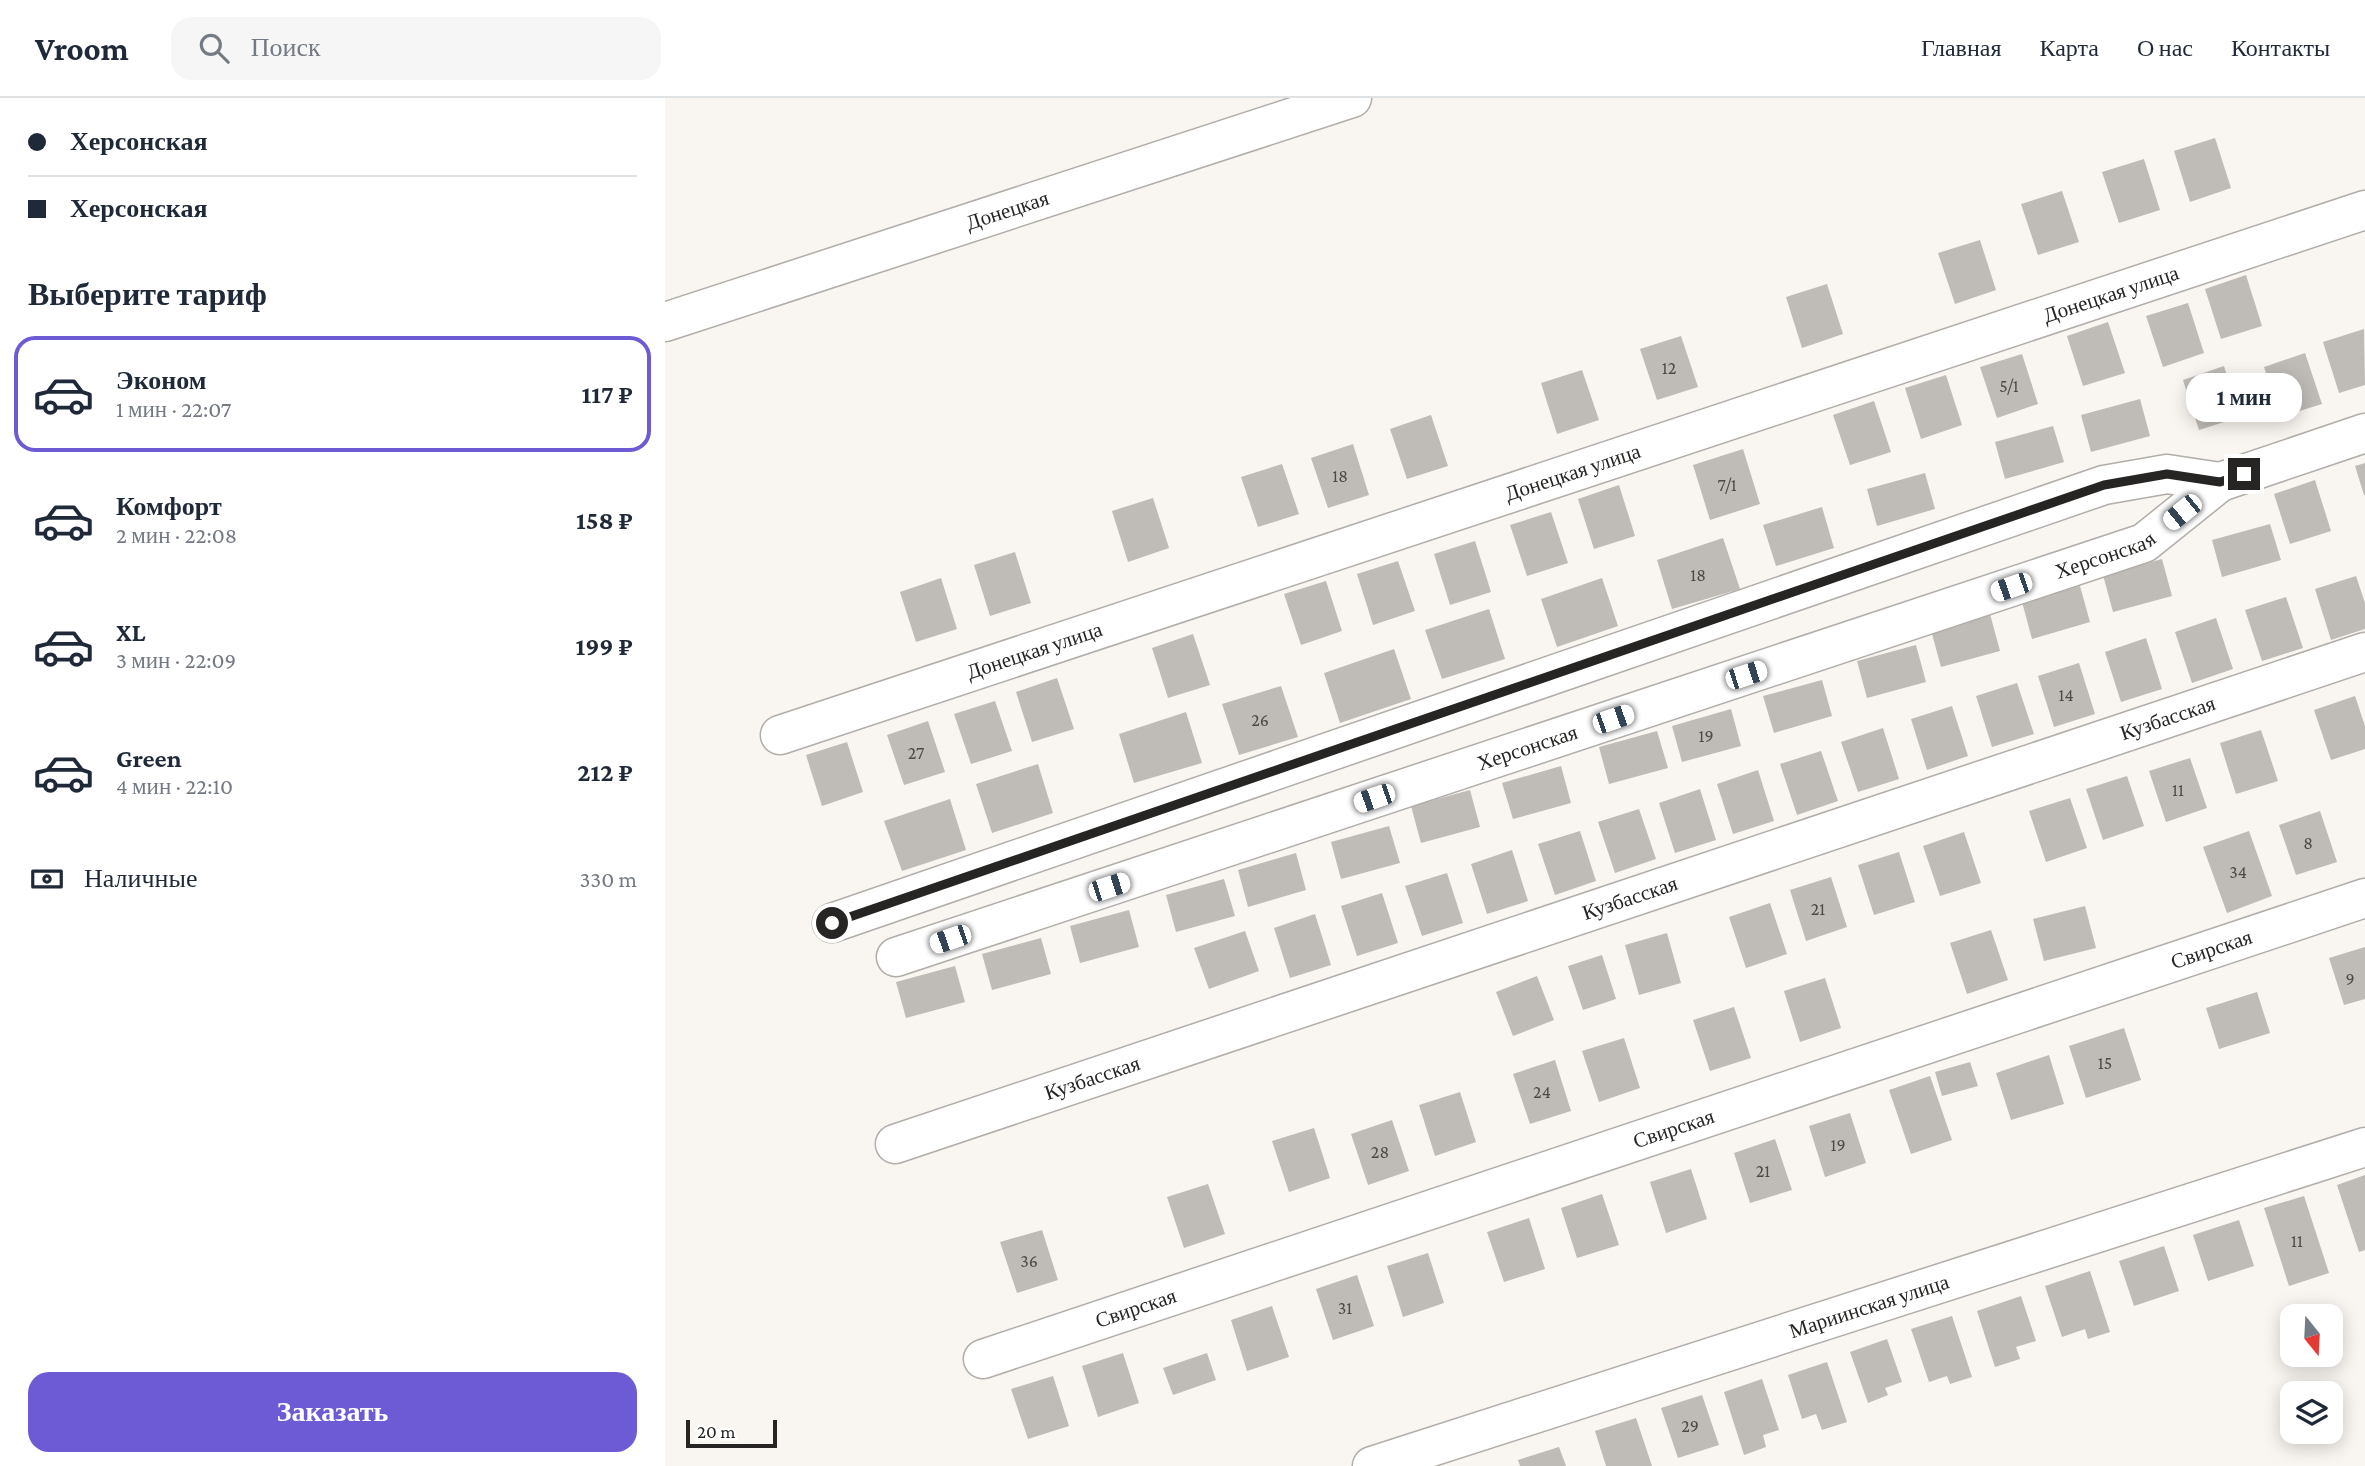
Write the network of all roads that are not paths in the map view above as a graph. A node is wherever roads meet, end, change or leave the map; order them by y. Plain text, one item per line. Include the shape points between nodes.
1 (1352, 98) edge
2 (2365, 210) edge
3 (665, 322) edge
4 (2365, 433) edge
5 (2220, 482) junction
6 (2365, 652) edge
7 (780, 735) dead end
8 (2365, 898) edge
9 (832, 923) dead end
10 (896, 957) dead end
11 (895, 1143) dead end
12 (2365, 1147) edge
13 (983, 1359) dead end
14 (1372, 1466) edge

1 - 3 street, Донецкая
2 - 7 street, Донецкая улица
4 - 5 street, Херсонская
5 - 9 street, Херсонская via 2167,474 2104,485
5 - 10 street, Херсонская via 2144,543
6 - 11 street, Кузбасская
8 - 13 street, Свирская
12 - 14 street, Мариинская улица

